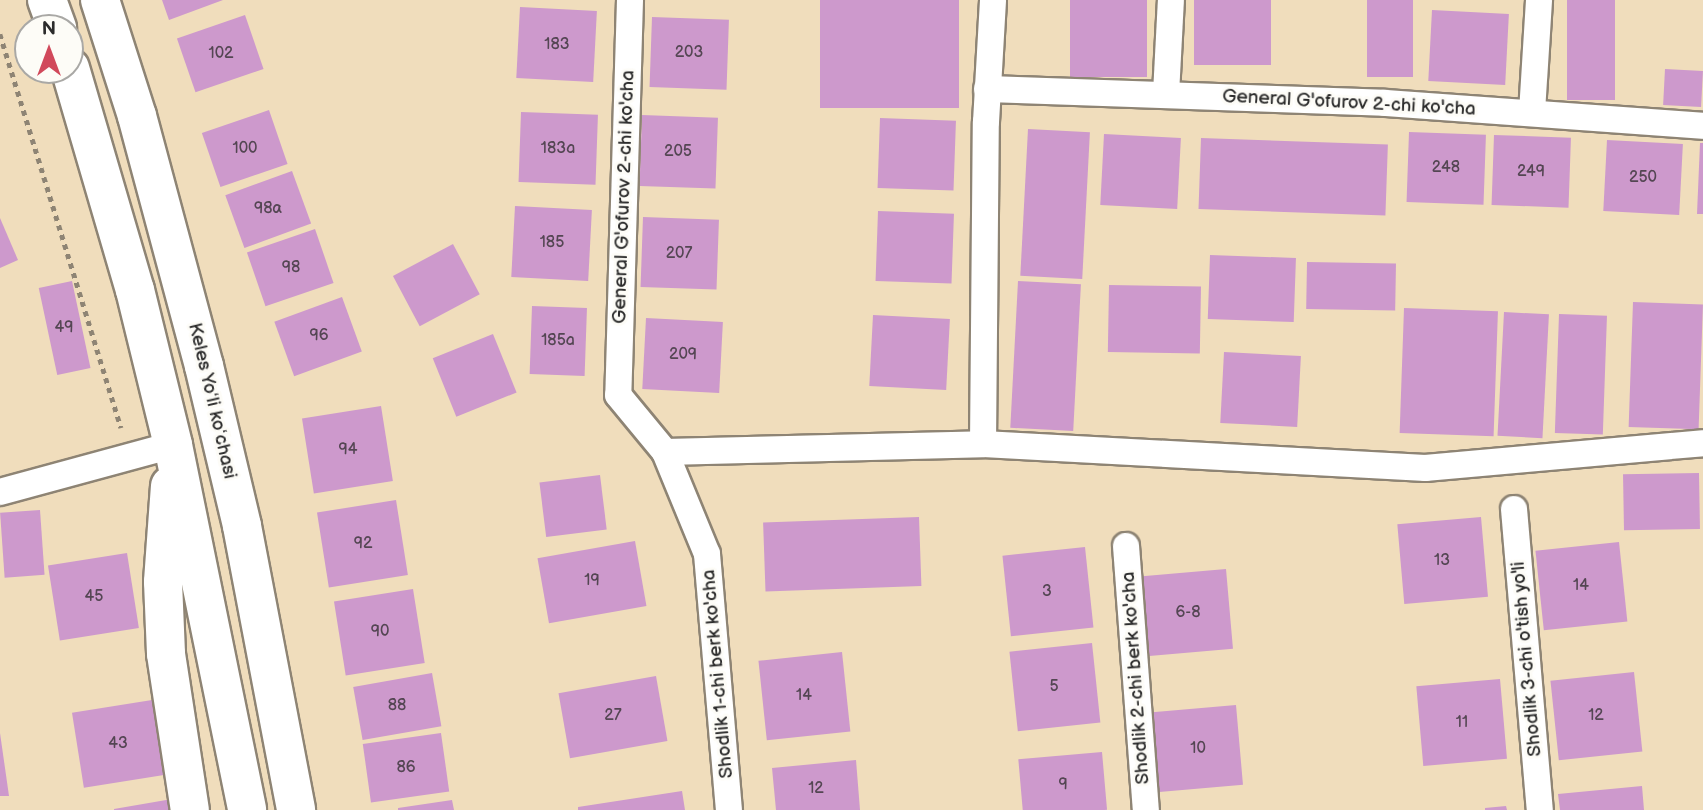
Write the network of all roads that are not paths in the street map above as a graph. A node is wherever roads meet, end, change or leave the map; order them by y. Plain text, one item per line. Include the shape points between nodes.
1 (100, 0) edge
2 (630, 0) edge
3 (993, 0) edge
4 (1171, 0) edge
5 (1539, 0) edge
6 (75, 84) edge
7 (987, 89) junction
8 (1166, 94) junction
9 (1532, 112) junction
10 (1703, 126) edge
11 (618, 395) joint
12 (1703, 443) edge
13 (983, 444) junction
14 (173, 445) junction
15 (665, 452) junction
16 (0, 492) edge
17 (1514, 509) dead end
18 (1126, 546) dead end
19 (190, 810) edge
20 (247, 810) edge
21 (296, 810) edge
22 (729, 810) edge
23 (1146, 810) edge
24 (1540, 810) edge

1 - 21 main road, Keles Yoʻli koʻchasi via 137,116 204,366 242,526
2 - 11 street, General G'ofurov 2-chi ko'cha
3 - 7 street
4 - 8 street
5 - 9 street
6 - 14 main road via 135,290
7 - 8 street, General G'ofurov 2-chi ko'cha
7 - 13 street
8 - 9 street, General G'ofurov 2-chi ko'cha
9 - 10 street, General G'ofurov 2-chi ko'cha
11 - 15 street, Shodlik 1-chi berk ko'cha
12 - 13 street via 1425,468
13 - 15 street
14 - 16 street
14 - 19 main road via 163,582 166,654
14 - 20 main road
15 - 22 street, Shodlik 1-chi berk ko'cha via 708,554
17 - 24 street, Shodlik 3-chi o'tish yo'li
18 - 23 street, Shodlik 2-chi berk ko'cha

